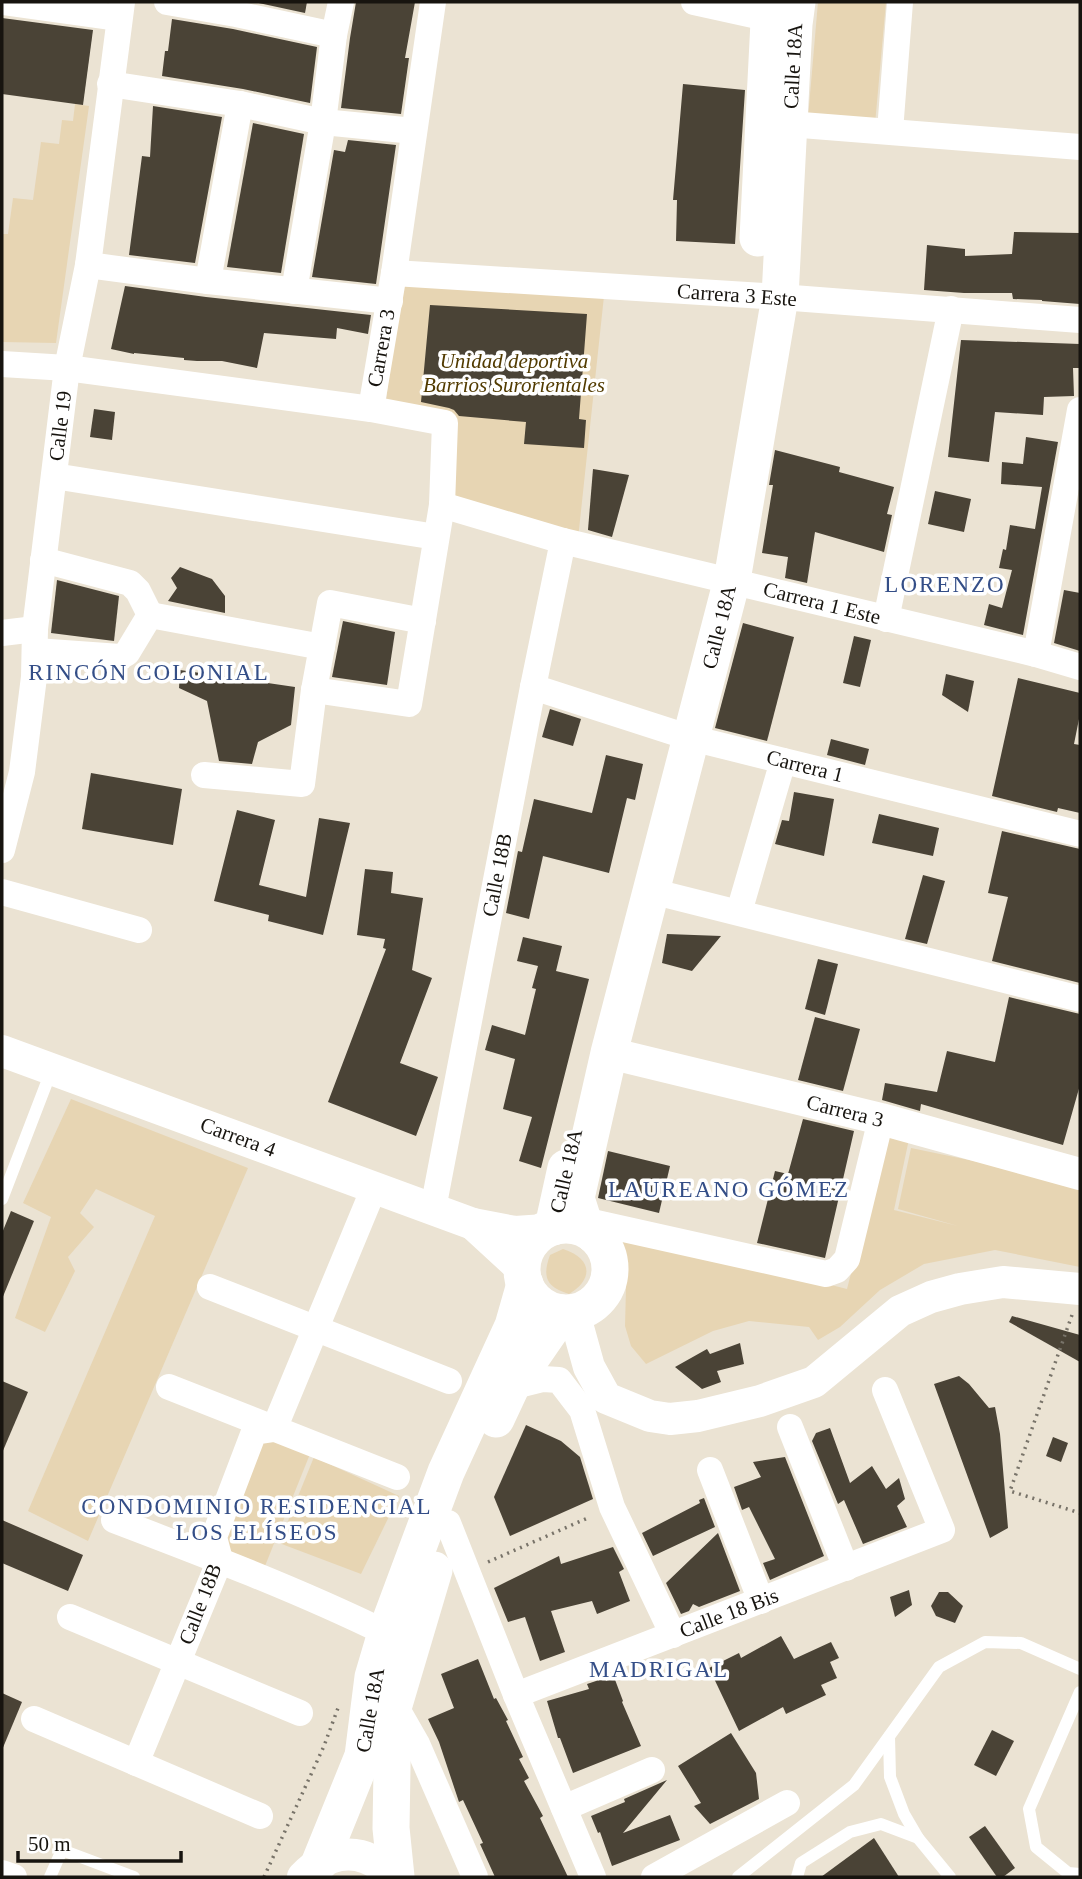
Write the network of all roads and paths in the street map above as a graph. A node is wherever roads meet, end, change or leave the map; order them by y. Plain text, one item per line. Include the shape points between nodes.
1 (4, 2) edge
2 (167, 2) edge
3 (341, 2) edge
4 (433, 2) edge
5 (694, 2) edge
6 (900, 2) edge
7 (120, 10) edge
8 (782, 11) edge
9 (334, 35) junction
10 (110, 84) junction
11 (240, 104) junction
12 (323, 122) junction
13 (789, 124) junction
14 (414, 131) junction
15 (890, 131) junction
16 (1080, 147) edge
17 (88, 265) junction
18 (394, 273) junction
19 (208, 281) junction
20 (294, 291) junction
21 (767, 296) junction
22 (390, 301) junction
23 (951, 309) junction
24 (1080, 320) edge
25 (2, 364) edge
26 (66, 368) junction
27 (371, 409) junction
28 (1080, 410) edge
29 (54, 476) junction
30 (442, 505) junction
31 (436, 537) junction
32 (563, 541) junction
33 (43, 560) junction
34 (722, 578) junction
35 (149, 615) junction
36 (886, 619) junction
37 (423, 621) junction
38 (2, 633) edge
39 (35, 640) junction
40 (322, 647) junction
41 (1036, 654) junction
42 (1080, 667) edge
43 (533, 687) junction
44 (314, 690) junction
45 (682, 735) junction
46 (783, 761) junction
47 (204, 775) dead end
48 (1080, 834) edge
49 (2, 850) edge
50 (651, 891) junction
51 (2, 892) edge
52 (739, 912) junction
53 (139, 930) dead end
54 (1080, 999) edge
55 (2, 1051) edge
56 (609, 1053) junction
57 (52, 1069) junction
58 (881, 1119) junction
59 (1080, 1172) edge
60 (374, 1188) junction
61 (2, 1199) edge
62 (433, 1209) junction
63 (473, 1224) junction
64 (569, 1228) junction
65 (524, 1276) junction
66 (210, 1287) dead end
67 (1077, 1298) edge
68 (568, 1313) junction
69 (315, 1329) junction
70 (449, 1381) dead end
71 (169, 1387) dead end
72 (511, 1387) junction
73 (885, 1390) dead end
74 (790, 1427) dead end
75 (274, 1429) junction
76 (710, 1470) dead end
77 (397, 1477) dead end
78 (612, 1507) junction
79 (1080, 1513) edge
80 (114, 1520) dead end
81 (448, 1523) junction
82 (220, 1560) junction
83 (846, 1569) junction
84 (467, 1571) junction
85 (761, 1601) junction
86 (69, 1617) dead end
87 (386, 1633) junction
88 (673, 1635) junction
89 (177, 1662) junction
90 (1080, 1669) edge
91 (1080, 1692) edge
92 (516, 1695) junction
93 (393, 1708) junction
94 (300, 1713) dead end
95 (34, 1719) dead end
96 (889, 1737) junction
97 (136, 1763) junction
98 (652, 1770) dead end
99 (786, 1802) dead end
100 (564, 1808) junction
101 (260, 1816) dead end
102 (918, 1838) junction
103 (312, 1869) edge
104 (2, 1872) edge
105 (1080, 1874) edge
106 (13, 1877) edge
107 (50, 1877) edge
108 (134, 1877) edge
109 (394, 1877) edge
110 (475, 1877) edge
111 (593, 1877) edge
112 (654, 1877) edge
113 (738, 1877) edge
114 (797, 1877) edge
115 (950, 1877) edge

1 - 7 street
2 - 9 street
3 - 9 street
4 - 14 street, Carrera 3
5 - 8 street
6 - 15 street
7 - 10 street, Calle 19
8 - 13 main road, Calle 18A
8 - 21 main road, Calle 18A
9 - 12 street
10 - 11 street
10 - 17 street, Calle 19
11 - 12 street
11 - 19 street
12 - 14 street
12 - 20 street
13 - 15 street
13 - 21 main road, Calle 18A
14 - 18 street, Carrera 3
15 - 16 street
17 - 19 street
17 - 26 street, Calle 19
18 - 21 street, Carrera 3 Este
18 - 22 street, Carrera 3
19 - 20 street
20 - 22 street
21 - 23 street, Carrera 3 Este
21 - 34 main road, Calle 18A
22 - 27 street, Carrera 3
23 - 24 street, Carrera 3 Este
23 - 36 street
25 - 26 street, Carrera 3
26 - 27 street, Carrera 3
26 - 29 street, Calle 19
27 - 30 street via 445,423
28 - 41 street
29 - 31 street
29 - 33 street, Calle 19
30 - 31 street
30 - 32 street, Carrera 1 Este
31 - 37 street
32 - 34 street, Carrera 1 Este
32 - 43 street, Calle 18B
33 - 35 street via 130,583
33 - 39 street, Calle 19
34 - 36 street, Carrera 1 Este
34 - 45 main road, Calle 18A
35 - 39 street via 120,657
35 - 40 street
36 - 41 street, Carrera 1 Este
37 - 40 street via 330,603
37 - 44 street via 409,704
38 - 39 street
39 - 49 street, Calle 19 via 22,772
40 - 44 street
41 - 42 street, Carrera 1 Este
43 - 45 street, Carrera 1
43 - 62 street, Calle 18B
44 - 47 street via 302,784
45 - 46 street, Carrera 1
45 - 50 main road, Calle 18A
45 - 64 main road, Calle 18A via 557,1204
46 - 48 street, Carrera 1
46 - 52 street
50 - 52 street
50 - 56 main road, Calle 18A
51 - 53 street
52 - 54 street
55 - 57 street, Carrera 4
56 - 58 street, Carrera 3
56 - 64 main road, Calle 18A
57 - 60 street, Carrera 4
57 - 61 lane
58 - 59 street, Carrera 3
58 - 64 street, Carrera 4 via 847,1259 826,1274
60 - 62 street, Carrera 4
60 - 69 street
62 - 63 street, Carrera 4
63 - 64 street, Carrera 4 via 515,1232
63 - 65 street, Carrera 4
64 - 65 main road via 533,1240 525,1253
64 - 68 main road via 605,1248 610,1263 603,1294 590,1306
65 - 68 main road via 533,1298 546,1308
65 - 87 main road, Calle 18A via 513,1326 446,1472
66 - 69 street
67 - 68 street via 1003,1282 931,1297 900,1311 814,1382 760,1401 670,1419 607,1398
67 - 79 path via 1010,1491
68 - 72 main road, Calle 18A
69 - 70 street
69 - 75 street
71 - 75 street
72 - 78 street via 559,1380 569,1391 582,1410
72 - 81 main road, Calle 18A
73 - 83 street, Calle 18 Bis via 942,1530
74 - 83 street
75 - 77 street
75 - 82 street, Calle 18B via 254,1432 214,1537
76 - 85 street
78 - 84 path
78 - 88 street
80 - 82 street
81 - 84 street
81 - 93 main road, Calle 18A
82 - 87 street
82 - 89 street, Calle 18B
83 - 85 street, Calle 18 Bis
84 - 92 street
85 - 88 street, Calle 18 Bis
86 - 89 street
87 - 103 main road, Calle 18A via 373,1677 363,1756
88 - 92 street, Calle 18 Bis
89 - 94 street
89 - 97 street, Calle 18B
90 - 96 lane via 1021,1643 985,1642 939,1667
91 - 105 lane via 1029,1809 1036,1847 1068,1872
92 - 100 street
93 - 109 main road, Calle 18A
93 - 110 street via 417,1744
95 - 97 street
96 - 102 lane via 890,1777
96 - 113 lane via 853,1785
97 - 101 street
98 - 100 street
99 - 112 street
100 - 111 street
102 - 114 lane via 881,1824 850,1832 801,1863
102 - 115 lane
103 - 109 street via 341,1855 363,1856
104 - 106 street
107 - 108 lane via 62,1850

